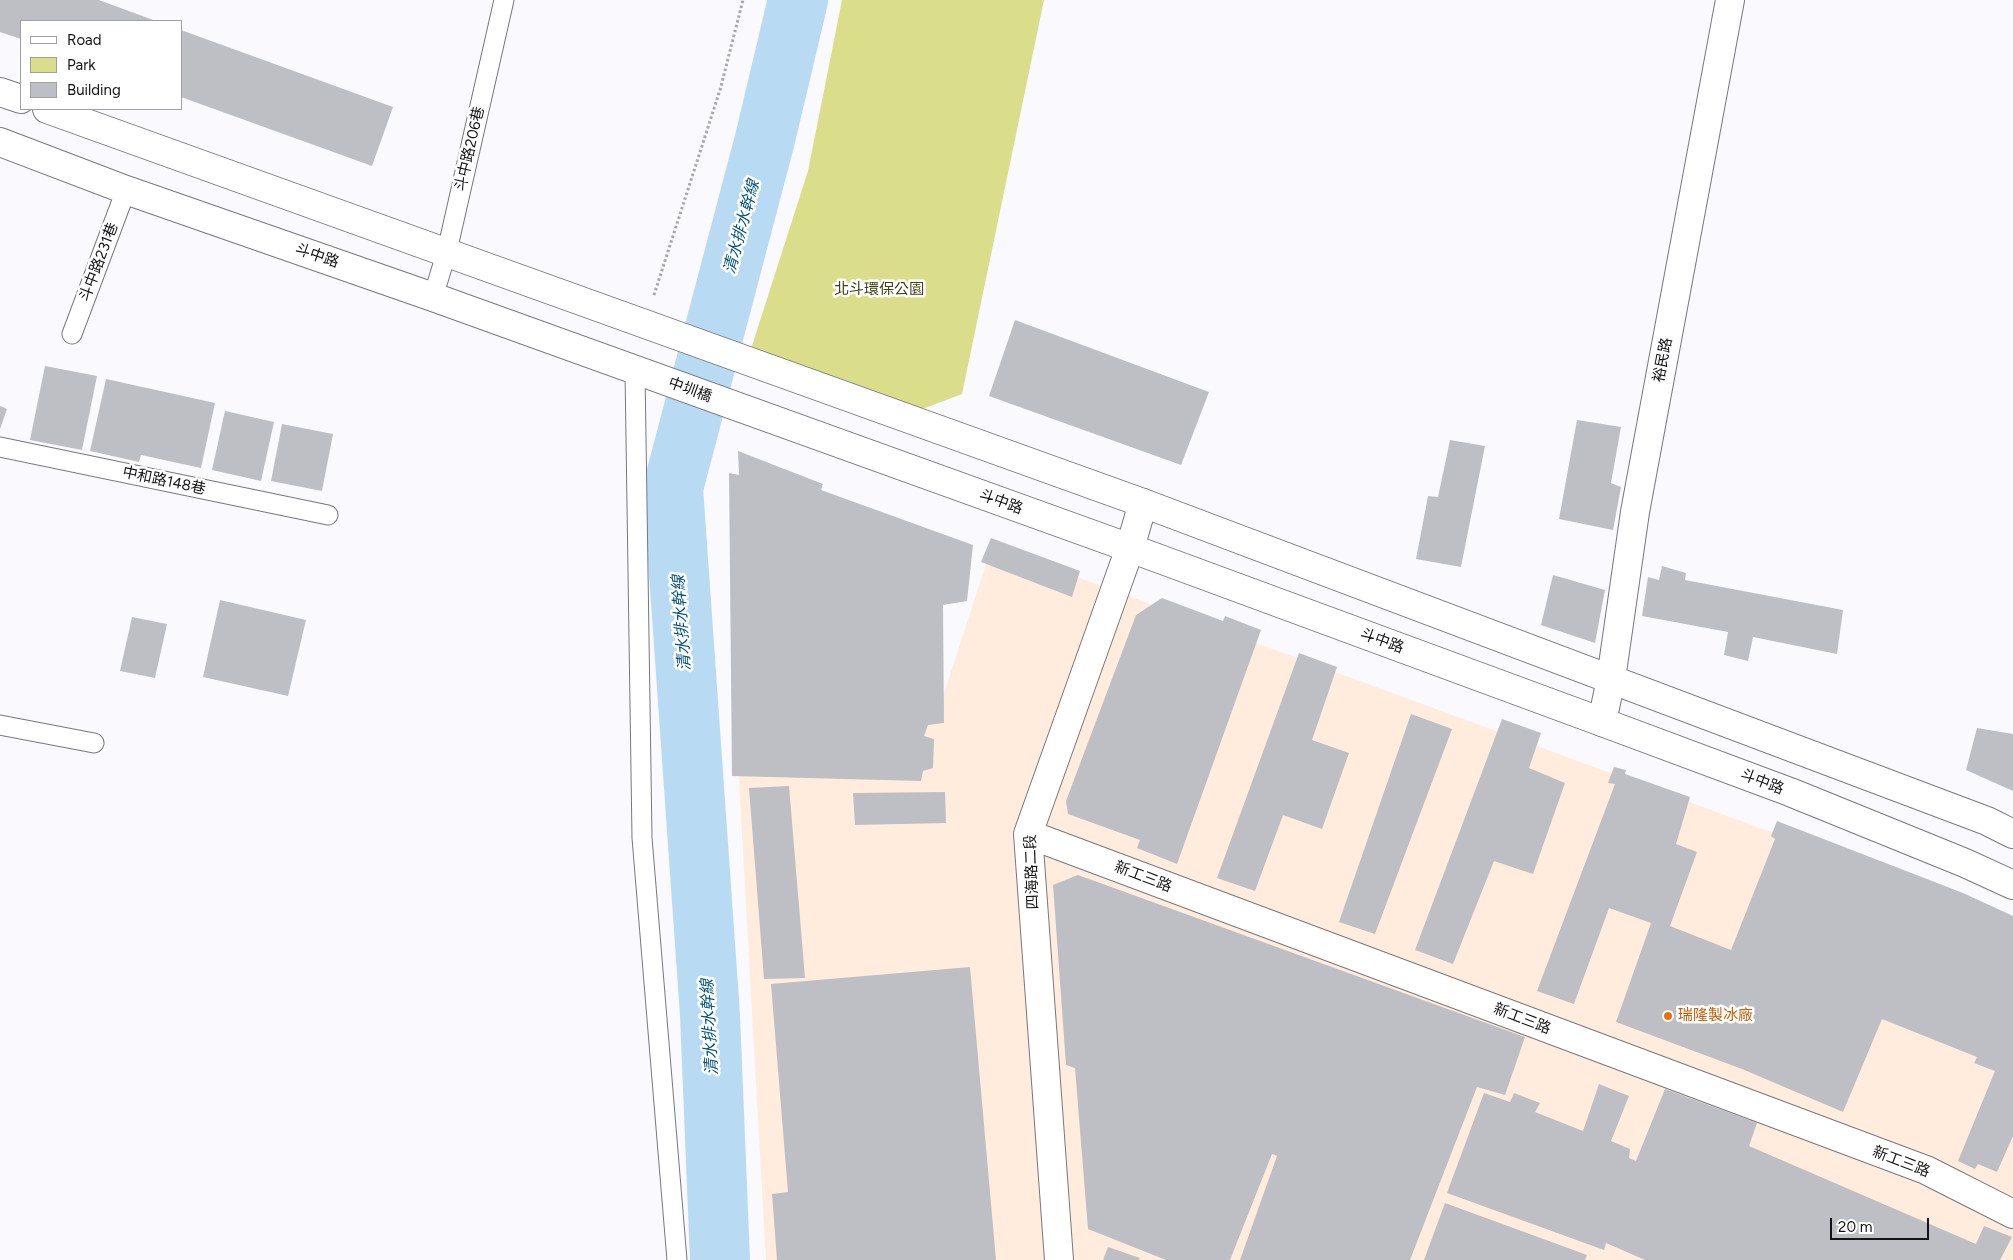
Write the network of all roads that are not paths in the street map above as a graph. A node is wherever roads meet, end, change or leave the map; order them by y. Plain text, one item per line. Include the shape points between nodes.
1 (504, 0) edge
2 (1730, 0) edge
3 (0, 92) edge
4 (20, 100) edge
5 (50, 110) edge
6 (0, 142) edge
7 (126, 190) junction
8 (447, 251) junction
9 (434, 297) junction
10 (72, 334) dead end
11 (635, 370) junction
12 (745, 410) joint
13 (0, 447) edge
14 (1143, 503) junction
15 (328, 515) dead end
16 (1130, 548) junction
17 (1610, 679) junction
18 (1602, 722) junction
19 (0, 725) edge
20 (94, 743) dead end
21 (1028, 834) junction
22 (2013, 834) edge
23 (2013, 885) edge
24 (2013, 1214) edge
25 (677, 1260) edge
26 (1059, 1260) edge

1 - 8 lane, 斗中路206巷
2 - 17 main road, 裕民路 via 1635,512
3 - 4 main road
5 - 8 main road
6 - 7 main road, 斗中路
7 - 9 main road, 斗中路
7 - 10 lane, 斗中路231巷
8 - 9 lane, 斗中路206巷
8 - 14 main road
9 - 11 main road, 斗中路
11 - 12 main road, 中圳橋
11 - 25 lane via 642,838
12 - 16 main road, 斗中路
13 - 15 lane, 中和路148巷
14 - 16 main road, 四海路二段
14 - 17 main road
16 - 18 main road, 斗中路
16 - 21 main road, 四海路二段
17 - 18 main road, 裕民路
17 - 22 main road via 1987,821
18 - 23 main road, 斗中路 via 1790,792
19 - 20 lane
21 - 24 main road, 新工三路 via 1926,1170
21 - 26 main road, 四海路二段

